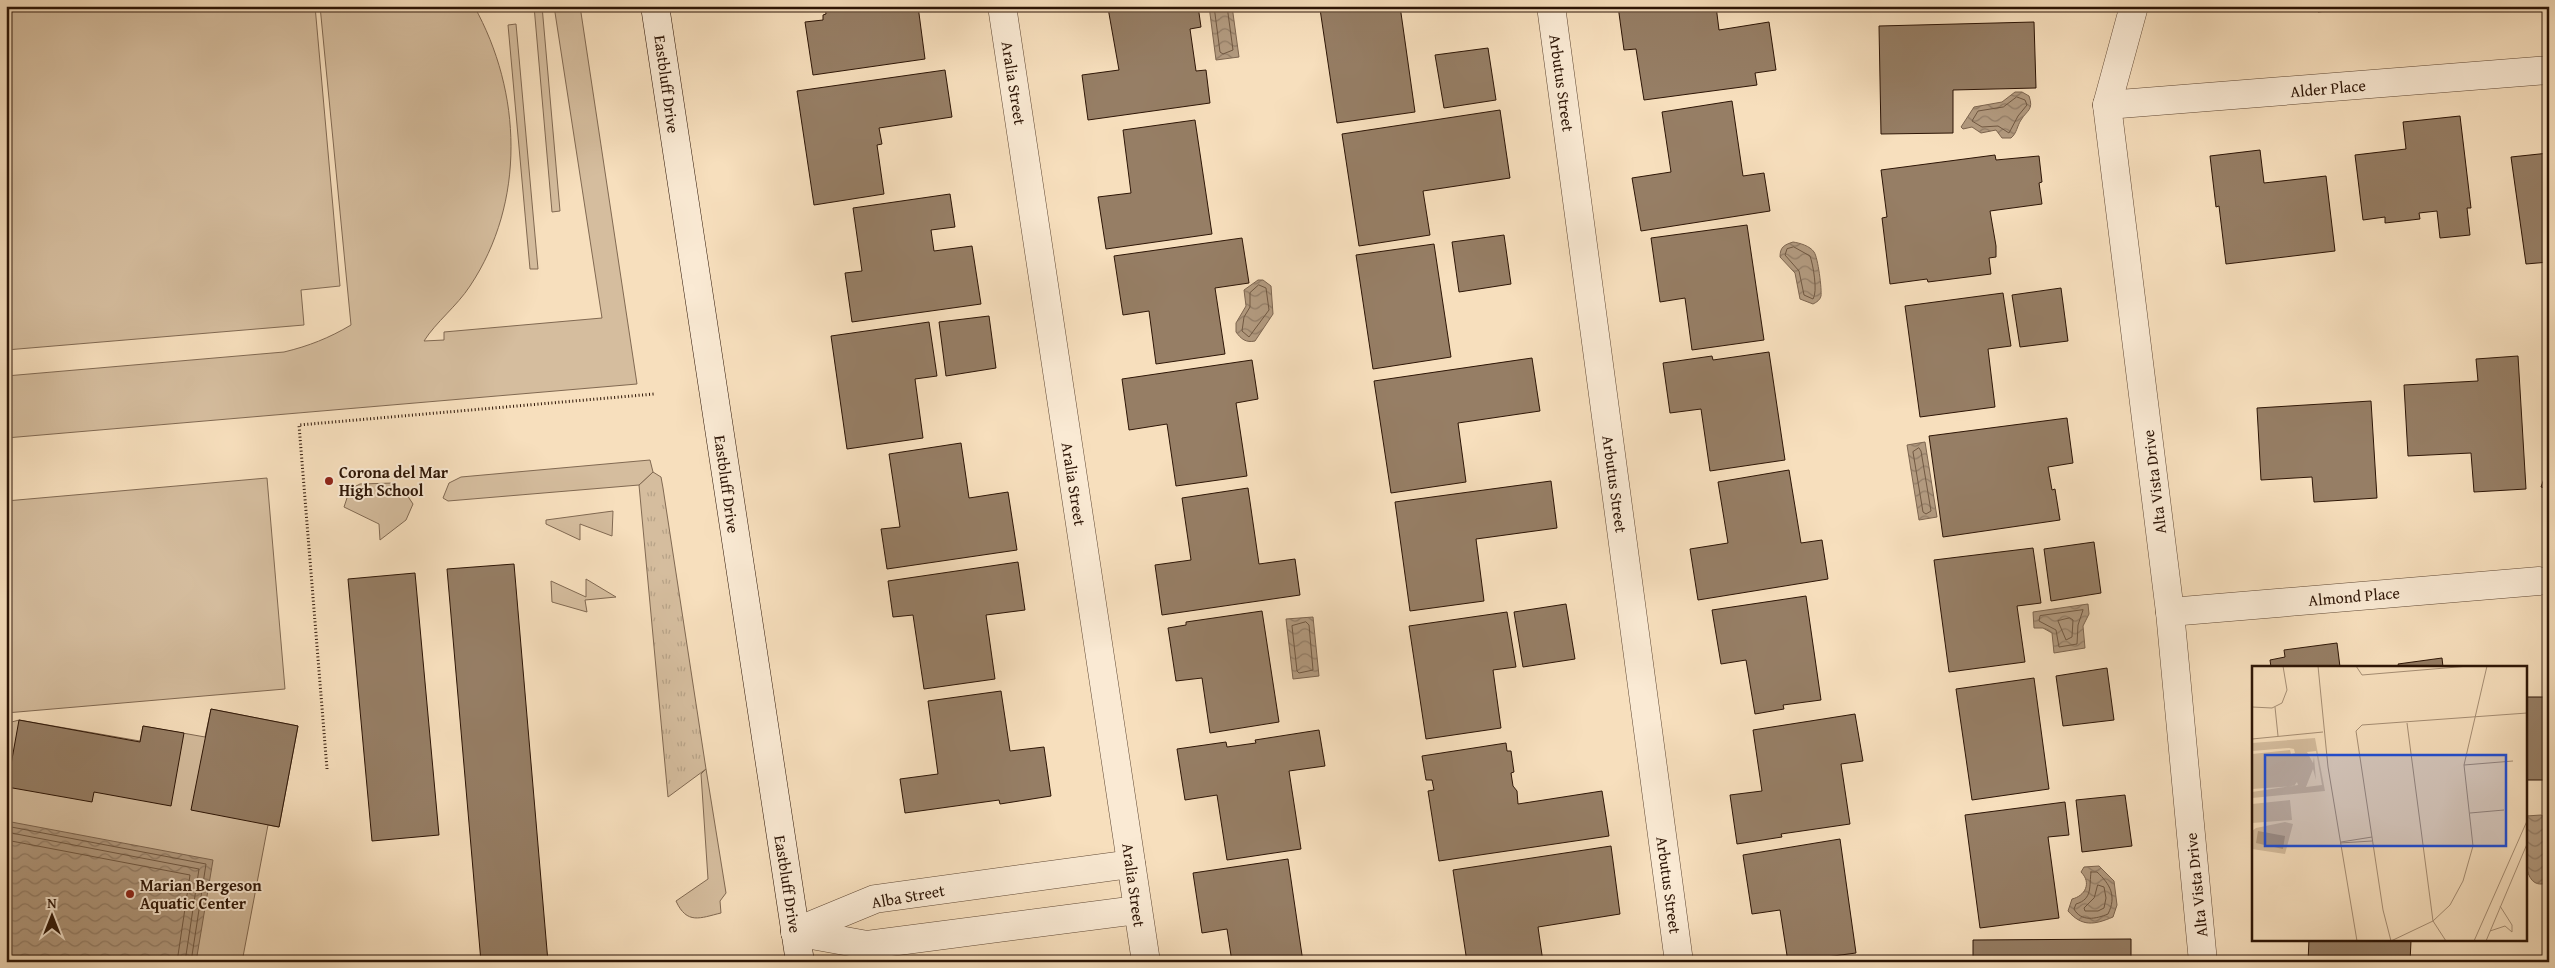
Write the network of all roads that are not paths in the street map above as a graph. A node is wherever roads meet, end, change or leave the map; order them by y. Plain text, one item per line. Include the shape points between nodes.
1 (656, 6) edge
2 (1002, 6) edge
3 (1551, 6) edge
4 (2134, 6) edge
5 (2549, 70) edge
6 (2107, 105) junction
7 (2539, 580) dead end
8 (2170, 612) junction
9 (1131, 864) junction
10 (1137, 910) junction
11 (795, 932) junction
12 (800, 962) edge
13 (1146, 962) edge
14 (1679, 962) edge
15 (2203, 962) edge

1 - 11 street, Eastbluff Drive
2 - 9 street, Aralia Street
3 - 14 street, Arbutus Street
4 - 6 street, Alta Vista Drive
5 - 6 street, Alder Place
6 - 8 street, Alta Vista Drive
7 - 8 street, Almond Place
8 - 15 street, Alta Vista Drive
9 - 10 street, Aralia Street
9 - 11 street, Alba Street via 874,899
10 - 11 street via 868,945
10 - 13 street, Aralia Street
11 - 12 street, Eastbluff Drive

